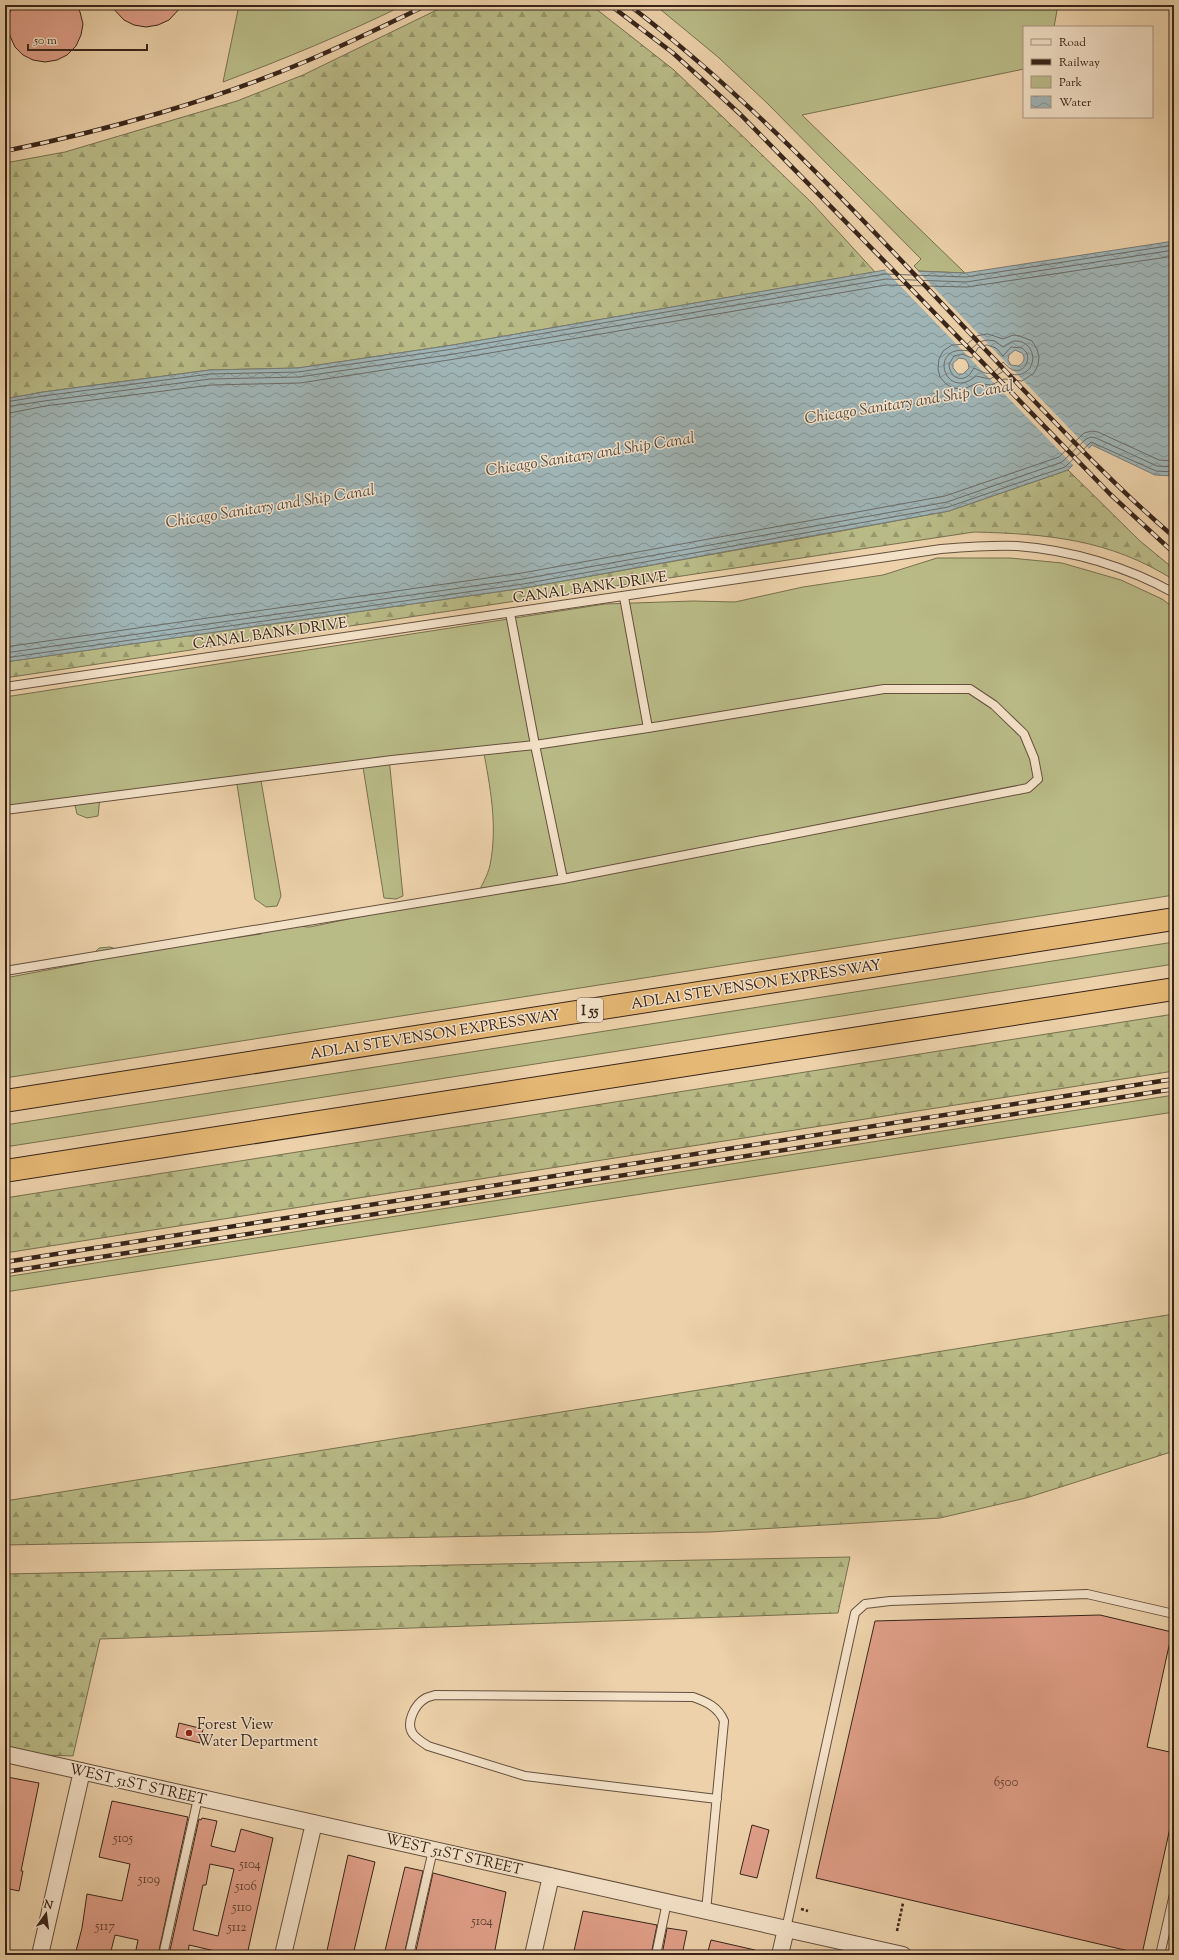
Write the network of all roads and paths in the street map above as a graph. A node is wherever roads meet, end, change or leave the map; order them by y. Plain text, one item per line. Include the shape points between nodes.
1 (1174, 593) edge
2 (624, 597) junction
3 (510, 612) junction
4 (5, 687) edge
5 (648, 728) junction
6 (535, 745) junction
7 (5, 810) edge
8 (563, 879) junction
9 (1174, 919) edge
10 (5, 971) edge
11 (1174, 989) edge
12 (5, 1101) edge
13 (5, 1171) edge
14 (1174, 1614) edge
15 (5, 1754) edge
16 (82, 1771) junction
17 (198, 1798) junction
18 (717, 1799) junction
19 (314, 1823) junction
20 (433, 1850) junction
21 (551, 1876) junction
22 (1174, 1894) edge
23 (667, 1902) junction
24 (903, 1903) dead end
25 (706, 1911) junction
26 (786, 1929) junction
27 (897, 1931) dead end
28 (1064, 1950) dead end
29 (40, 1955) edge
30 (163, 1955) edge
31 (283, 1955) edge
32 (409, 1955) edge
33 (533, 1955) edge
34 (656, 1955) edge
35 (780, 1955) edge
36 (903, 1955) edge
37 (1063, 1955) edge
38 (1160, 1955) edge

1 - 2 lane, CANAL BANK DRIVE via 1153,581 1086,558 1018,546 977,546 933,550
2 - 3 lane, CANAL BANK DRIVE
2 - 5 lane
3 - 4 lane, CANAL BANK DRIVE
3 - 6 lane
5 - 6 lane
5 - 8 lane via 884,690 970,689 994,705 1024,734 1034,758 1038,779 1028,788
6 - 7 lane via 392,760
6 - 8 lane
8 - 10 lane
9 - 12 highway, ADLAI STEVENSON EXPRESSWAY / I 55
11 - 13 highway
14 - 26 lane via 1087,1594 865,1604 855,1613
15 - 16 street, WEST 51ST STREET
16 - 17 street, WEST 51ST STREET
16 - 29 street
17 - 19 street, WEST 51ST STREET
17 - 30 lane
18 - 18 lane via 724,1721 716,1708 693,1697 435,1695 425,1698 419,1704 410,1722 412,1732 428,1746 525,1776
18 - 25 lane
19 - 20 street, WEST 51ST STREET
19 - 31 street
20 - 21 street, WEST 51ST STREET
20 - 32 lane
21 - 23 street, WEST 51ST STREET
21 - 33 street
22 - 38 lane
23 - 25 street, WEST 51ST STREET
23 - 34 lane
24 - 27 path
25 - 26 street, WEST 51ST STREET
26 - 35 street
26 - 36 street, WEST 51ST STREET
28 - 37 path

